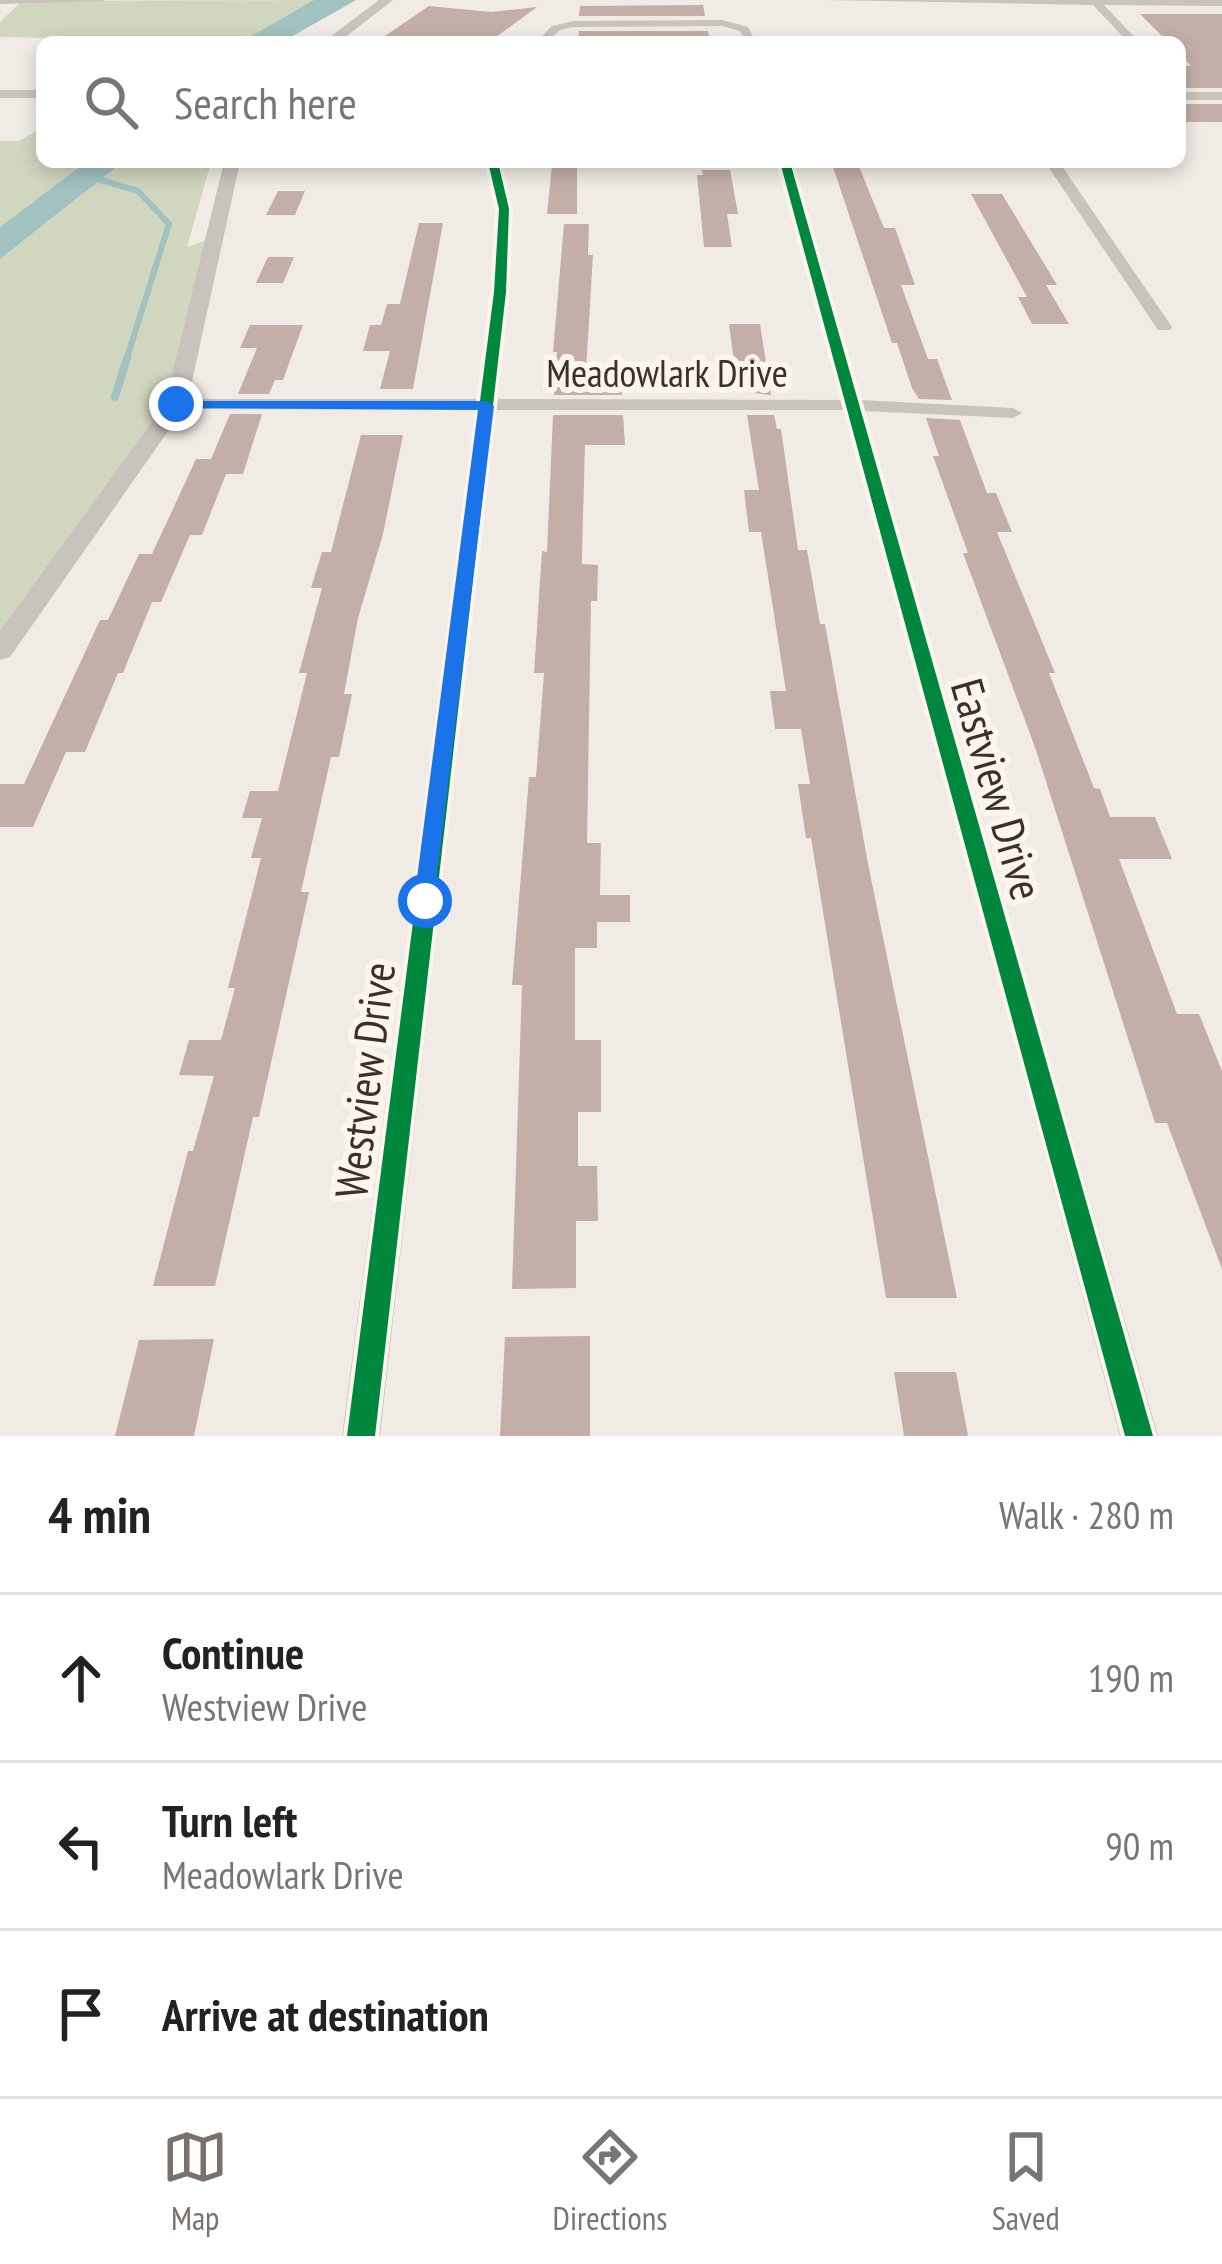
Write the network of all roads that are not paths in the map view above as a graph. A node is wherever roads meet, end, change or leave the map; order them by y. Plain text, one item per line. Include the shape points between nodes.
1 (387, 0) edge
2 (829, 0) edge
3 (0, 1) edge
4 (99, 1) edge
5 (1095, 1) edge
6 (1222, 3) edge
7 (338, 36) edge
8 (550, 36) edge
9 (749, 36) edge
10 (1129, 36) edge
11 (1186, 93) edge
12 (0, 94) edge
13 (36, 94) edge
14 (1222, 95) edge
15 (231, 168) edge
16 (494, 168) edge
17 (787, 168) edge
18 (1056, 168) edge
19 (1164, 327) dead end
20 (176, 404) junction
21 (852, 405) junction
22 (486, 406) junction
23 (1013, 413) dead end
24 (0, 652) edge
25 (361, 1436) edge
26 (1138, 1436) edge

1 - 7 street
2 - 5 street
3 - 4 street
5 - 6 street
5 - 10 street
8 - 9 street via 565,25 738,26
11 - 14 street
12 - 13 street
15 - 20 street
16 - 22 street, Westview Drive via 505,230
17 - 21 street, Eastview Drive
18 - 19 street
20 - 22 street, Meadowlark Drive
20 - 24 street
21 - 22 street, Meadowlark Drive
21 - 23 street, Meadowlark Drive
21 - 26 street, Eastview Drive
22 - 25 street, Westview Drive

